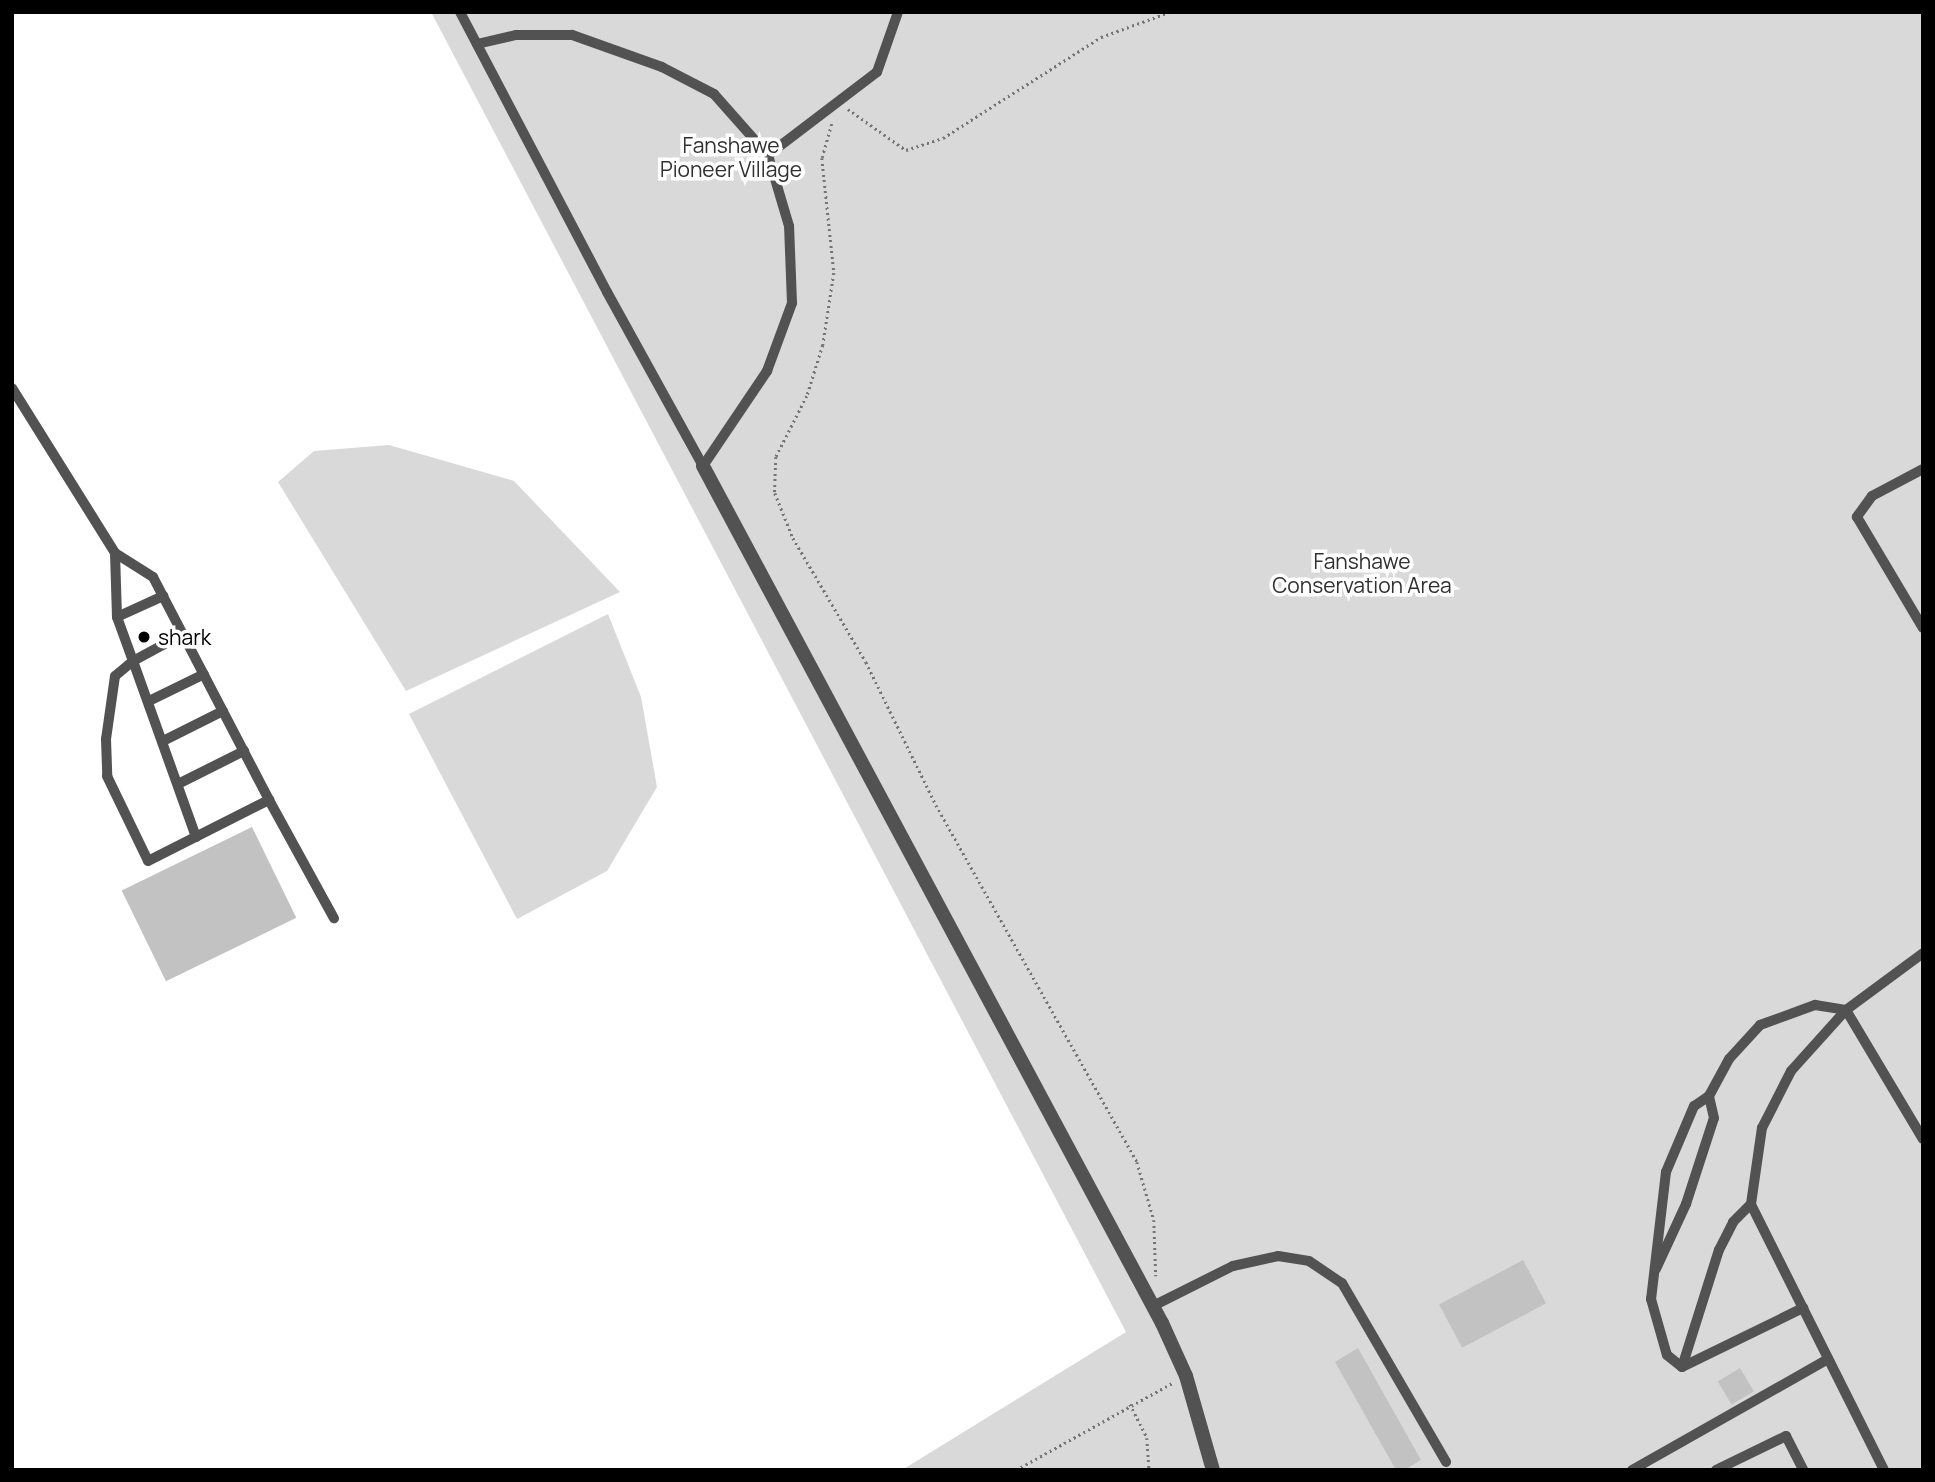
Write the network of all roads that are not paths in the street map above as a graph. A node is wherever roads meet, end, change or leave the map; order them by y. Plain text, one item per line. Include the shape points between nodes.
1 (460, 12) edge
2 (898, 12) edge
3 (477, 44) junction
4 (768, 155) junction
5 (12, 388) edge
6 (703, 466) junction
7 (1923, 469) edge
8 (115, 553) junction
9 (163, 596) junction
10 (117, 617) junction
11 (1923, 628) edge
12 (183, 634) junction
13 (133, 661) junction
14 (204, 674) junction
15 (149, 701) junction
16 (223, 711) junction
17 (163, 741) junction
18 (244, 751) junction
19 (178, 784) junction
20 (269, 800) junction
21 (196, 837) junction
22 (334, 919) dead end
23 (1923, 953) edge
24 (1846, 1010) junction
25 (1709, 1096) junction
26 (1923, 1139) edge
27 (1751, 1204) junction
28 (1656, 1269) junction
29 (1153, 1306) junction
30 (1803, 1308) junction
31 (1828, 1359) junction
32 (1682, 1367) junction
33 (1446, 1462) dead end
34 (1213, 1470) edge
35 (1632, 1470) edge
36 (1716, 1470) edge
37 (1803, 1470) edge
38 (1884, 1470) edge

1 - 3 lane
2 - 4 lane via 877,72
3 - 4 lane via 516,35 572,35 662,67 714,94
3 - 6 lane
4 - 6 lane via 789,226 792,303 767,371
5 - 8 lane
6 - 29 street
7 - 11 lane via 1872,496 1857,517
8 - 9 lane via 153,577
8 - 10 lane
9 - 10 lane
9 - 12 lane
10 - 13 lane
12 - 13 lane
12 - 14 lane
13 - 15 lane
13 - 21 lane via 115,676 106,739 107,776 148,861
14 - 15 lane
14 - 16 lane
15 - 17 lane
16 - 17 lane
16 - 18 lane
17 - 19 lane
18 - 19 lane
18 - 20 lane
19 - 21 lane
20 - 21 lane
20 - 22 lane
23 - 24 lane
24 - 25 lane via 1815,1005 1760,1025 1729,1059
24 - 26 lane
24 - 27 lane via 1791,1071 1762,1128
25 - 28 lane via 1714,1118 1686,1205
25 - 28 lane via 1695,1106 1666,1172
27 - 30 lane
27 - 32 lane via 1733,1222 1719,1250
28 - 32 lane via 1651,1299 1667,1355
29 - 33 lane via 1233,1266 1278,1256 1309,1261 1342,1283
29 - 34 street via 1185,1376
30 - 31 lane
30 - 32 lane
31 - 35 lane
31 - 38 lane
36 - 37 lane via 1786,1436

